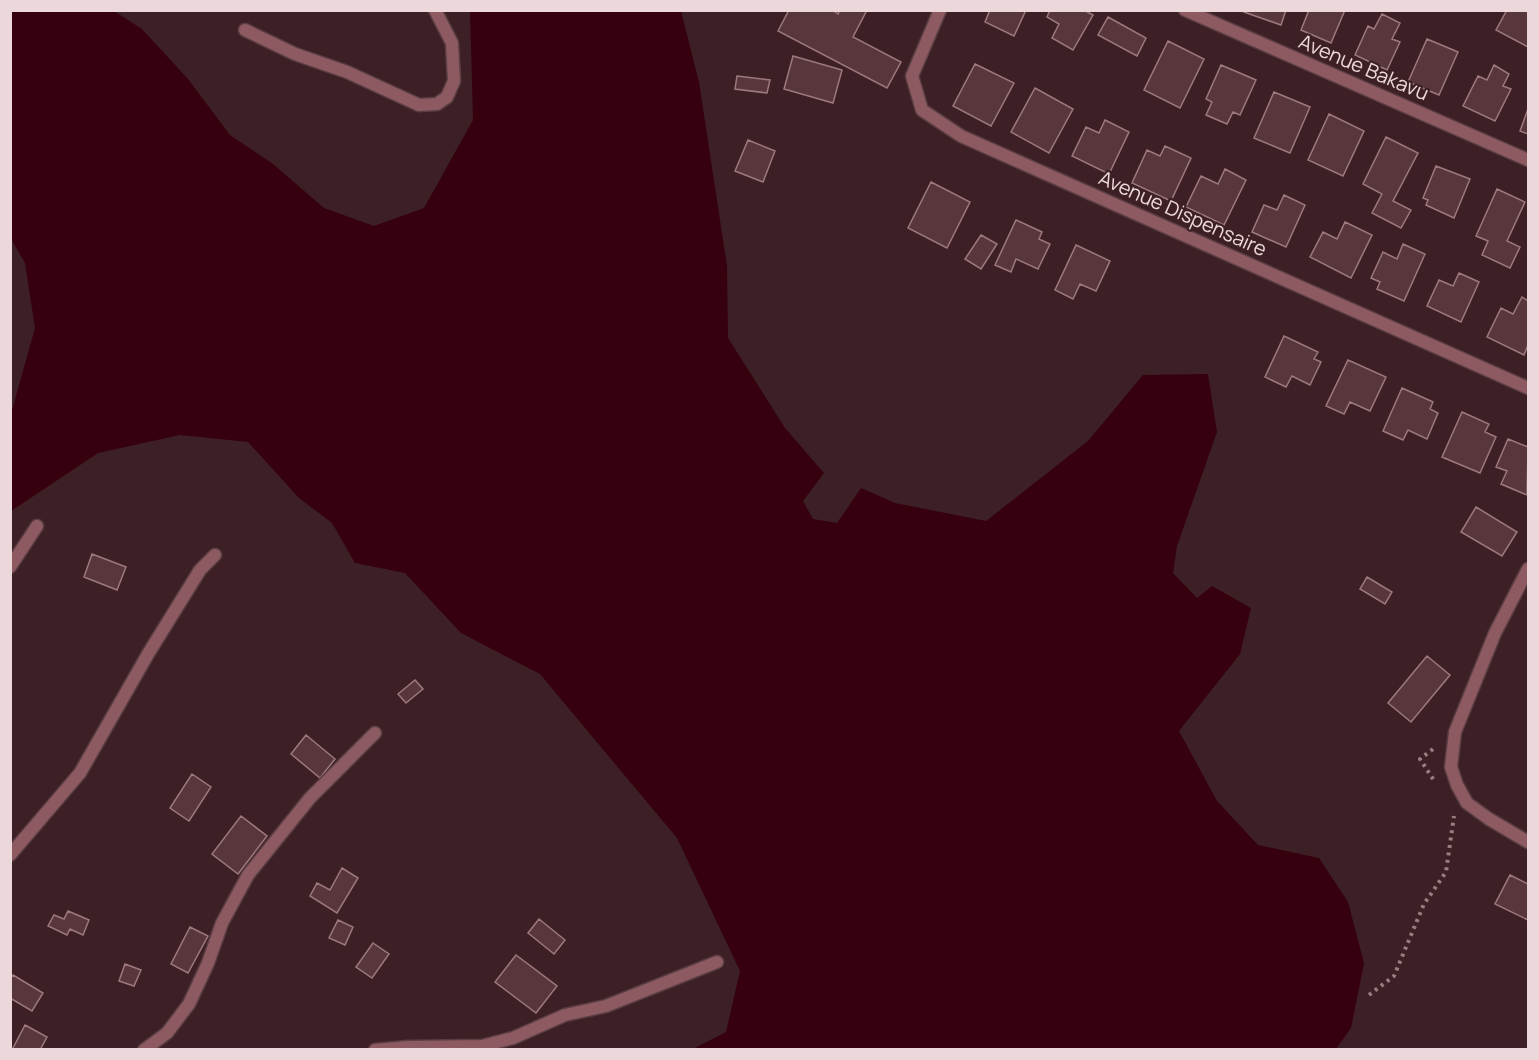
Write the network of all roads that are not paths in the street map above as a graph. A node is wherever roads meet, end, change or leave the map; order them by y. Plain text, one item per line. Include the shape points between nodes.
1 (435, 10) edge
2 (939, 10) edge
3 (1185, 10) edge
4 (245, 30) dead end
5 (1528, 160) edge
6 (1528, 388) edge
7 (37, 526) dead end
8 (215, 555) dead end
9 (10, 567) edge
10 (1528, 569) edge
11 (375, 733) dead end
12 (1528, 842) edge
13 (10, 855) edge
14 (717, 962) dead end
15 (144, 1050) edge
16 (375, 1050) edge

1 - 4 street via 452,43 454,61 454,81 447,97 437,104 419,105
2 - 6 street, Avenue Dispensaire via 912,76 922,110 961,136
3 - 5 street, Avenue Bakavu
7 - 9 street
8 - 13 street via 200,570 80,773
10 - 12 street via 1495,633 1455,732 1451,767 1467,803
11 - 15 street via 310,798 248,875 222,923 189,1004 167,1033
14 - 16 street via 606,1006 565,1016 482,1047

